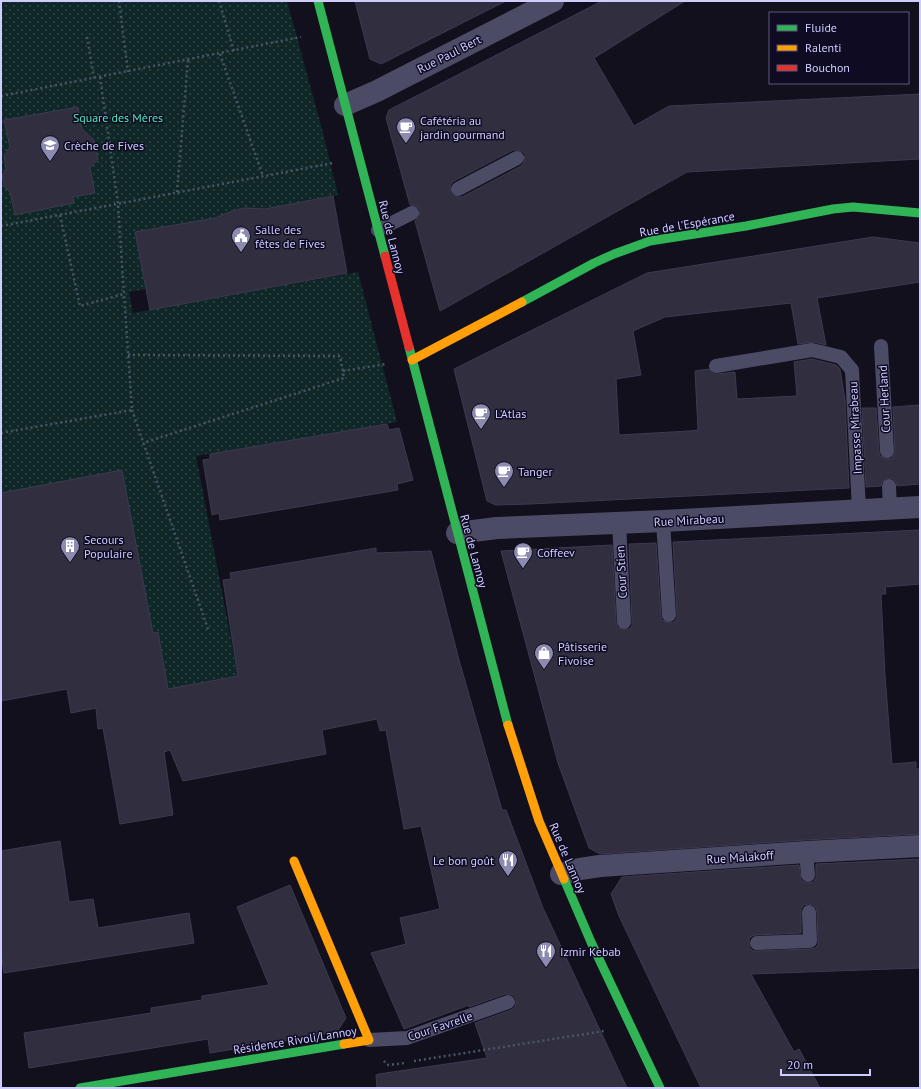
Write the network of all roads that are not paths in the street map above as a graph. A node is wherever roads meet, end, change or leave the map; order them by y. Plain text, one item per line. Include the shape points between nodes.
1 (318, 1) edge
2 (553, 1) edge
3 (345, 105) junction
4 (517, 158) dead end
5 (458, 189) dead end
6 (412, 213) dead end
7 (920, 213) edge
8 (378, 230) junction
9 (881, 346) dead end
10 (412, 360) junction
11 (716, 366) dead end
12 (887, 451) dead end
13 (889, 486) dead end
14 (920, 507) edge
15 (890, 509) junction
16 (859, 510) junction
17 (663, 521) junction
18 (619, 523) junction
19 (457, 533) junction
20 (669, 615) dead end
21 (624, 622) dead end
22 (920, 846) edge
23 (806, 852) junction
24 (294, 861) dead end
25 (561, 874) junction
26 (808, 875) dead end
27 (809, 912) dead end
28 (758, 943) dead end
29 (508, 1002) dead end
30 (369, 1040) junction
31 (80, 1088) edge
32 (660, 1088) edge

1 - 3 street, Rue de Lannoy
2 - 3 street, Rue Paul Bert
3 - 8 street, Rue de Lannoy
4 - 5 lane
6 - 8 lane
7 - 10 street, Rue de l'Espérance via 853,207 833,209 639,245 594,263
8 - 10 street, Rue de Lannoy
9 - 12 lane, Cour Herland
10 - 19 street, Rue de Lannoy
11 - 16 lane, Impasse Mirabeau via 812,350 841,357 852,370
13 - 15 lane
14 - 15 street, Rue Mirabeau
15 - 16 street, Rue Mirabeau
16 - 17 street, Rue Mirabeau
17 - 18 street, Rue Mirabeau
17 - 20 lane
18 - 19 street, Rue Mirabeau via 497,528
18 - 21 lane, Cour Stien
19 - 25 street, Rue de Lannoy via 518,759 539,821
22 - 23 street, Rue Malakoff
23 - 25 street, Rue Malakoff via 600,866
23 - 26 lane
24 - 30 street, Résidence Rivoli/Lannoy
25 - 32 street, Rue de Lannoy
27 - 28 lane via 810,941
29 - 30 lane, Cour Favrelle via 407,1038
30 - 31 street, Résidence Rivoli/Lannoy

